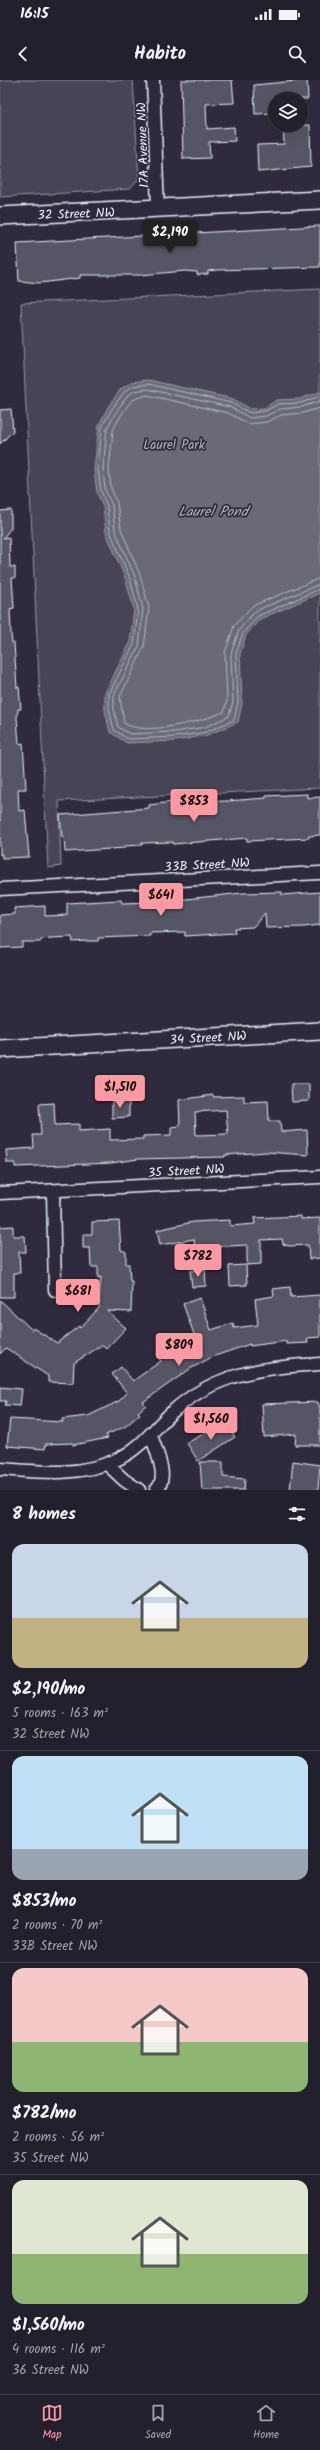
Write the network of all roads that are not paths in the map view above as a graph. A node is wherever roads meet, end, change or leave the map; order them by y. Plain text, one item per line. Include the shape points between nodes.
1 (153, 80) edge
2 (320, 200) edge
3 (158, 209) junction
4 (0, 216) edge
5 (320, 873) edge
6 (0, 889) edge
7 (320, 1031) edge
8 (96, 1042) junction
9 (0, 1044) edge
10 (0, 1049) edge
11 (320, 1177) edge
12 (53, 1191) junction
13 (0, 1193) edge
14 (55, 1290) dead end
15 (320, 1364) edge
16 (151, 1435) junction
17 (107, 1464) junction
18 (0, 1469) edge
19 (139, 1490) edge
20 (156, 1490) edge

1 - 3 street, 17A Avenue NW
2 - 3 main road, 32 Street NW
3 - 4 main road, 32 Street NW
5 - 6 street, 33B Street NW
7 - 8 main road, 34 Street NW
8 - 9 main road, 34 Street NW
8 - 10 main road, 34 Street NW
11 - 12 street, 35 Street NW
12 - 13 street, 35 Street NW
12 - 14 street
15 - 16 street via 258,1370 222,1379 184,1402
16 - 17 street via 128,1454
16 - 20 street via 162,1474
17 - 18 street via 61,1473
17 - 19 street

